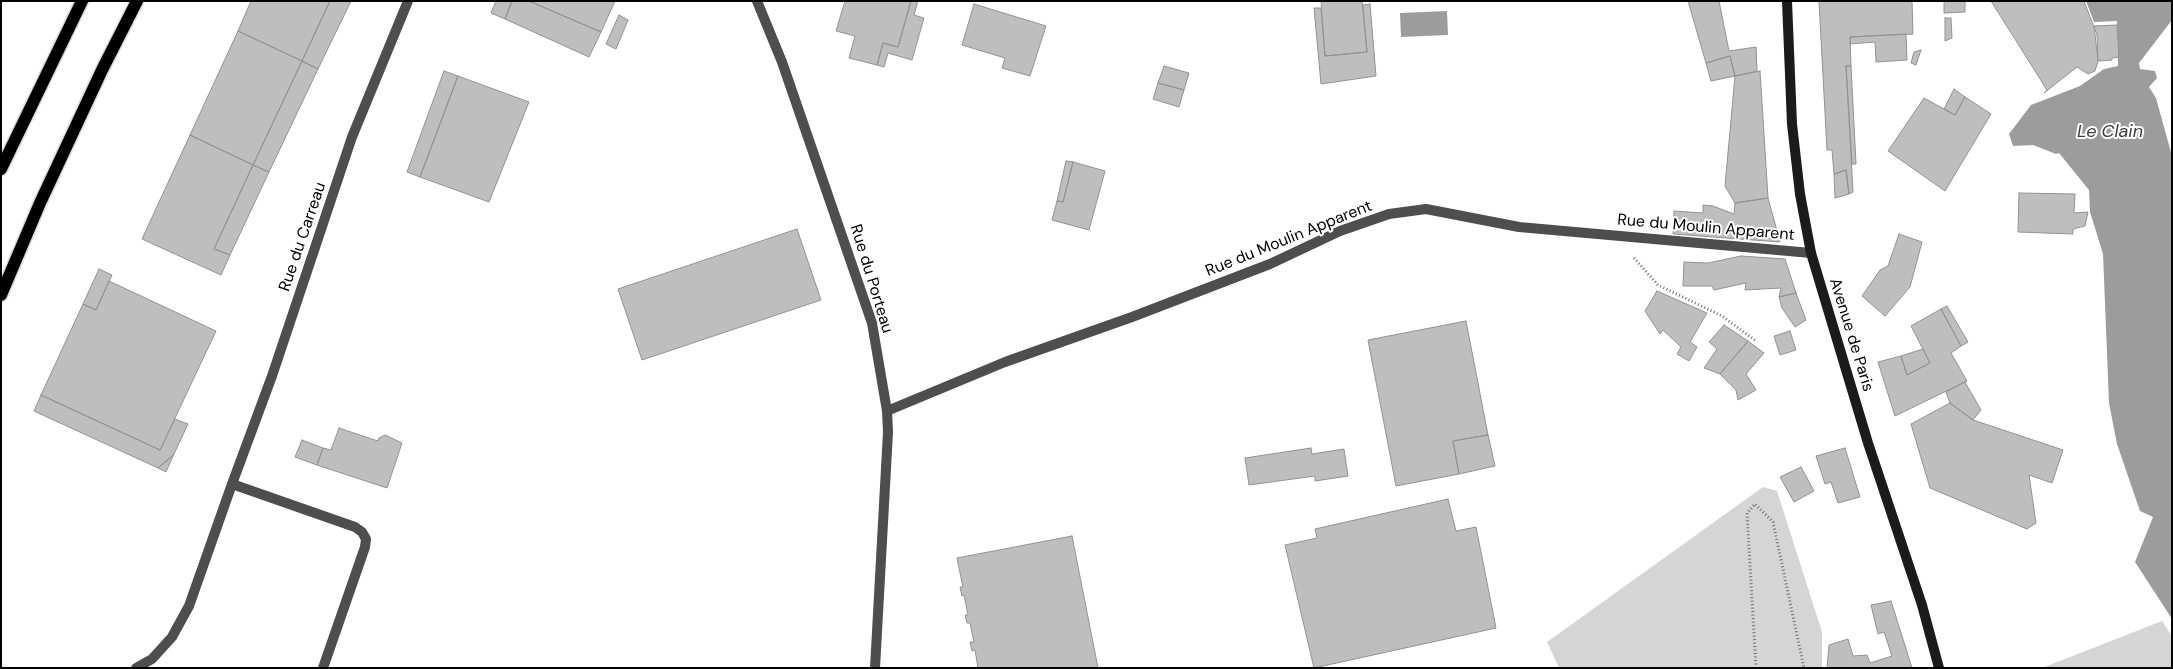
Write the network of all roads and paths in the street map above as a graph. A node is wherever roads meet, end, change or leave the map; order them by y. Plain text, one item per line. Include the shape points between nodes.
1 (82, 1) edge
2 (137, 1) edge
3 (408, 1) edge
4 (757, 1) edge
5 (1786, 1) edge
6 (1, 170) edge
7 (1622, 236) junction
8 (1811, 253) junction
9 (1, 295) edge
10 (1756, 341) dead end
11 (887, 411) junction
12 (232, 484) junction
13 (136, 668) edge
14 (323, 668) edge
15 (875, 668) edge
16 (1756, 668) edge
17 (1804, 668) edge
18 (1939, 668) edge

1 - 6 main road
2 - 9 main road via 40,203
3 - 12 street, Rue du Carreau via 352,137 272,376
4 - 11 street, Rue du Porteau via 782,62 872,323
5 - 8 main road, Avenue de Paris via 1792,124
7 - 8 street, Rue du Moulin Apparent
7 - 10 path via 1634,257 1658,285 1722,316
7 - 11 street, Rue du Moulin Apparent via 1519,227 1426,209 1389,214 1340,231 1261,267 1005,362
8 - 18 main road, Avenue de Paris via 1868,443 1922,604
11 - 15 street, Rue du Porteau
12 - 13 street, Rue du Carreau via 189,606 172,638 152,659
12 - 14 street via 355,527 366,539 366,547
16 - 17 path via 1748,513 1755,504 1773,522

